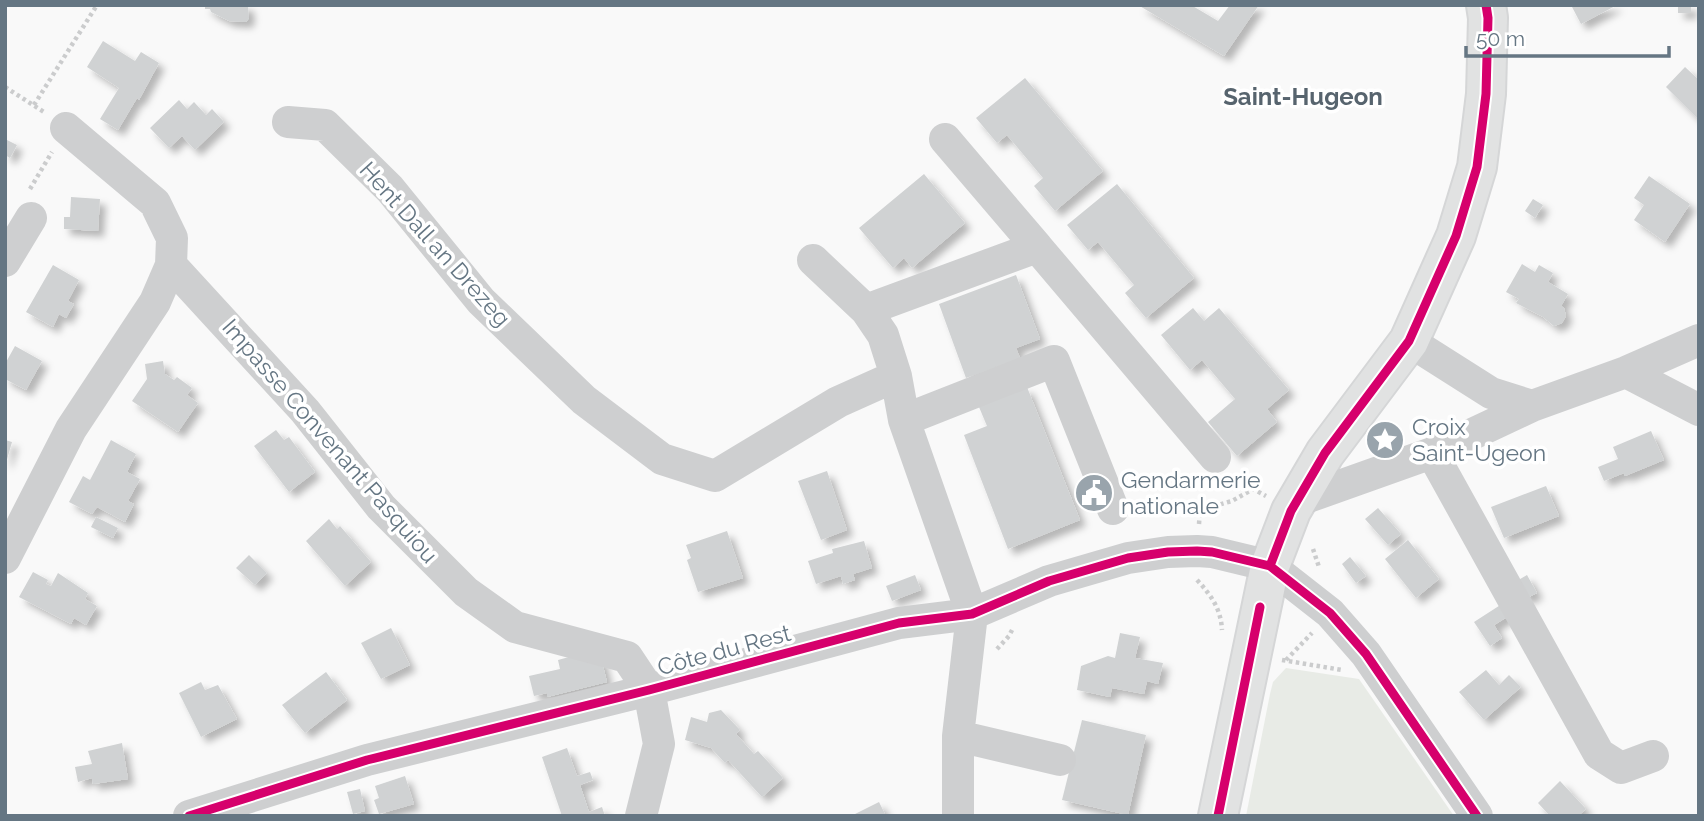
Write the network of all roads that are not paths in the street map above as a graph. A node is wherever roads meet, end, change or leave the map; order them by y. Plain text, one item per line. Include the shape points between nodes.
1 (1486, 5) edge
2 (288, 122) dead end
3 (66, 128) road end
4 (945, 139) dead end
5 (32, 218) road end
6 (1037, 247) junction
7 (813, 260) dead end
8 (5, 261) edge
9 (171, 265) junction
10 (866, 310) junction
11 (1699, 340) edge
12 (1409, 341) junction
13 (1626, 372) junction
14 (896, 376) junction
15 (1531, 406) junction
16 (1699, 410) edge
17 (904, 419) junction
18 (1432, 453) junction
19 (1215, 457) dead end
20 (1297, 500) junction
21 (1113, 509) dead end
22 (5, 558) edge
23 (1270, 566) junction
24 (972, 614) junction
25 (649, 690) junction
26 (958, 736) junction
27 (1653, 756) dead end
28 (1060, 760) dead end
29 (188, 816) edge
30 (641, 816) edge
31 (958, 816) edge
32 (1218, 816) edge
33 (1477, 816) edge

1 - 12 main road via 1486,94 1477,167 1457,236
2 - 14 street, Hent Dall an Drezeg via 325,125 390,189 481,301 584,400 662,459 715,477 838,402
3 - 9 street via 155,203 172,238
4 - 6 street
5 - 8 street
6 - 10 street
6 - 19 street
7 - 10 street
9 - 22 street via 155,302 71,429
9 - 25 street, Impasse Convenant Pasquiou via 306,411 382,507 466,592 514,627 628,657
10 - 14 street via 883,335
11 - 13 street
12 - 15 street via 1491,393
12 - 20 main road via 1325,453
13 - 15 street
13 - 16 street
14 - 17 street
15 - 18 street
17 - 21 street via 1054,361
17 - 24 street
18 - 20 street
18 - 27 street via 1599,754 1621,768
20 - 23 main road
23 - 24 street, Côte du Rest via 1212,552 1128,558 1049,581
23 - 32 main road
23 - 33 street via 1330,613 1366,654
24 - 25 street, Côte du Rest via 899,623
24 - 26 street
25 - 29 street, Côte du Rest via 367,760
25 - 30 street via 659,744
26 - 28 street
26 - 31 street

